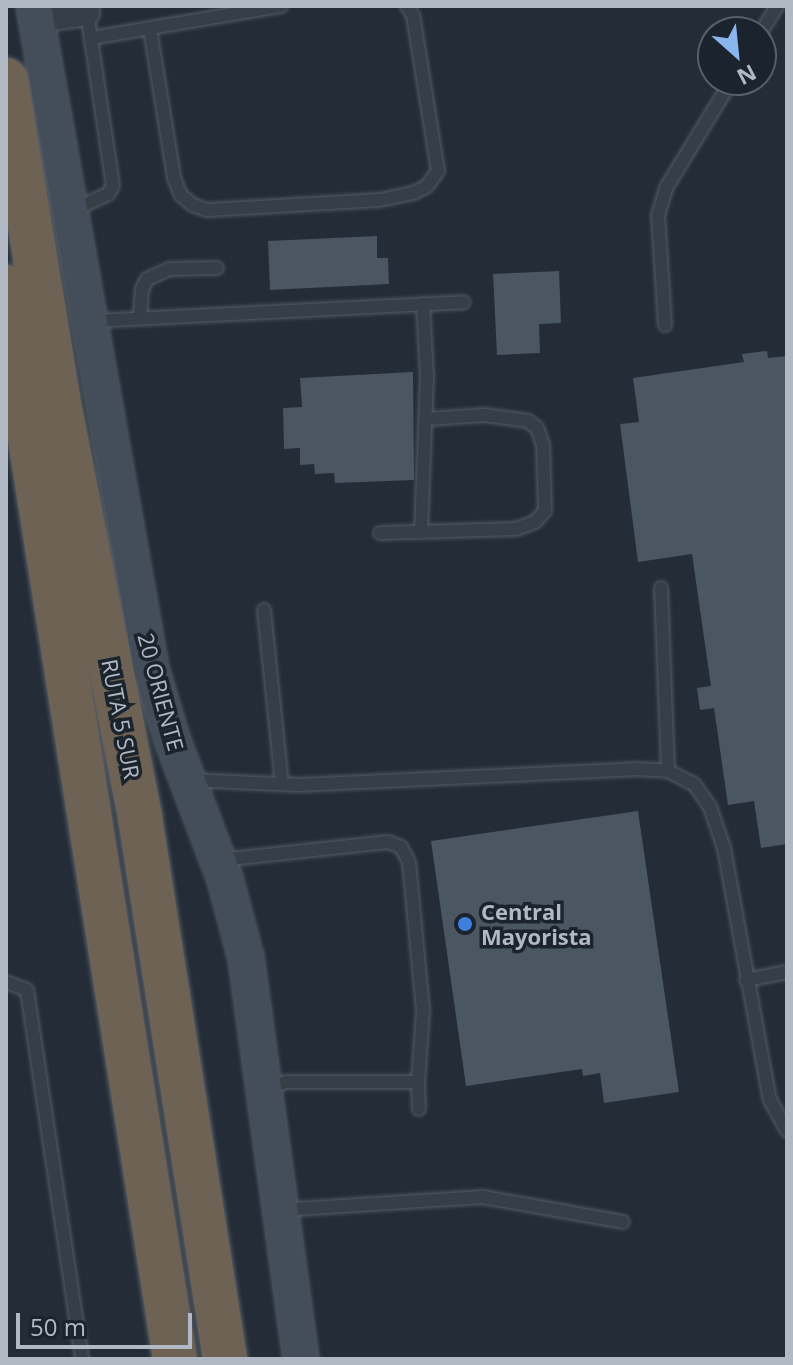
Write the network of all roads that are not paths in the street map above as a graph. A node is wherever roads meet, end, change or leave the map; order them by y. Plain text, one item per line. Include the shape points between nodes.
1 (281, 6) edge
2 (407, 6) edge
3 (87, 10) edge
4 (35, 13) edge
5 (150, 29) junction
6 (91, 38) junction
7 (6, 80) edge
8 (722, 96) edge
9 (71, 211) junction
10 (217, 268) dead end
11 (6, 287) edge
12 (464, 302) dead end
13 (423, 304) junction
14 (140, 317) junction
15 (90, 321) junction
16 (665, 325) dead end
17 (427, 419) junction
18 (421, 532) junction
19 (380, 533) dead end
20 (661, 588) dead end
21 (264, 610) dead end
22 (668, 771) junction
23 (186, 780) junction
24 (282, 784) junction
25 (218, 860) junction
26 (787, 972) edge
27 (746, 980) junction
28 (6, 982) edge
29 (418, 1082) junction
30 (264, 1088) junction
31 (419, 1109) dead end
32 (787, 1131) edge
33 (281, 1210) junction
34 (623, 1222) dead end
35 (82, 1359) edge
36 (175, 1359) edge
37 (225, 1359) edge
38 (301, 1359) edge

1 - 5 lane
2 - 5 lane via 413,15 438,171 414,193 380,200 207,210 193,205 181,195 174,178
3 - 4 street
3 - 6 lane
4 - 9 street, 20 ORIENTE
5 - 6 lane
6 - 9 lane via 113,186 108,194
7 - 37 highway, RUTA 5 SUR via 58,399 140,818
8 - 16 lane via 666,188 658,215
9 - 15 street, 20 ORIENTE
10 - 14 lane via 169,269 147,279
11 - 36 highway, RUTA 5 SUR
12 - 13 lane
13 - 14 lane
13 - 17 lane
14 - 15 lane
15 - 23 street, 20 ORIENTE via 151,669
17 - 18 lane
17 - 18 lane via 484,415 528,421 537,428 543,445 545,511 535,522 516,529
18 - 19 lane
20 - 22 lane
21 - 24 lane
22 - 24 lane
22 - 27 lane via 694,784 710,807 724,848
23 - 24 lane
23 - 25 street, 20 ORIENTE
25 - 29 lane via 388,842 401,847 409,862 423,1011
25 - 30 street, 20 ORIENTE via 246,958
26 - 27 lane
27 - 32 lane via 770,1100
28 - 35 lane via 27,990
29 - 30 lane via 287,1082
29 - 31 lane
30 - 33 street, 20 ORIENTE
33 - 34 lane via 483,1197
33 - 38 street, 20 ORIENTE

